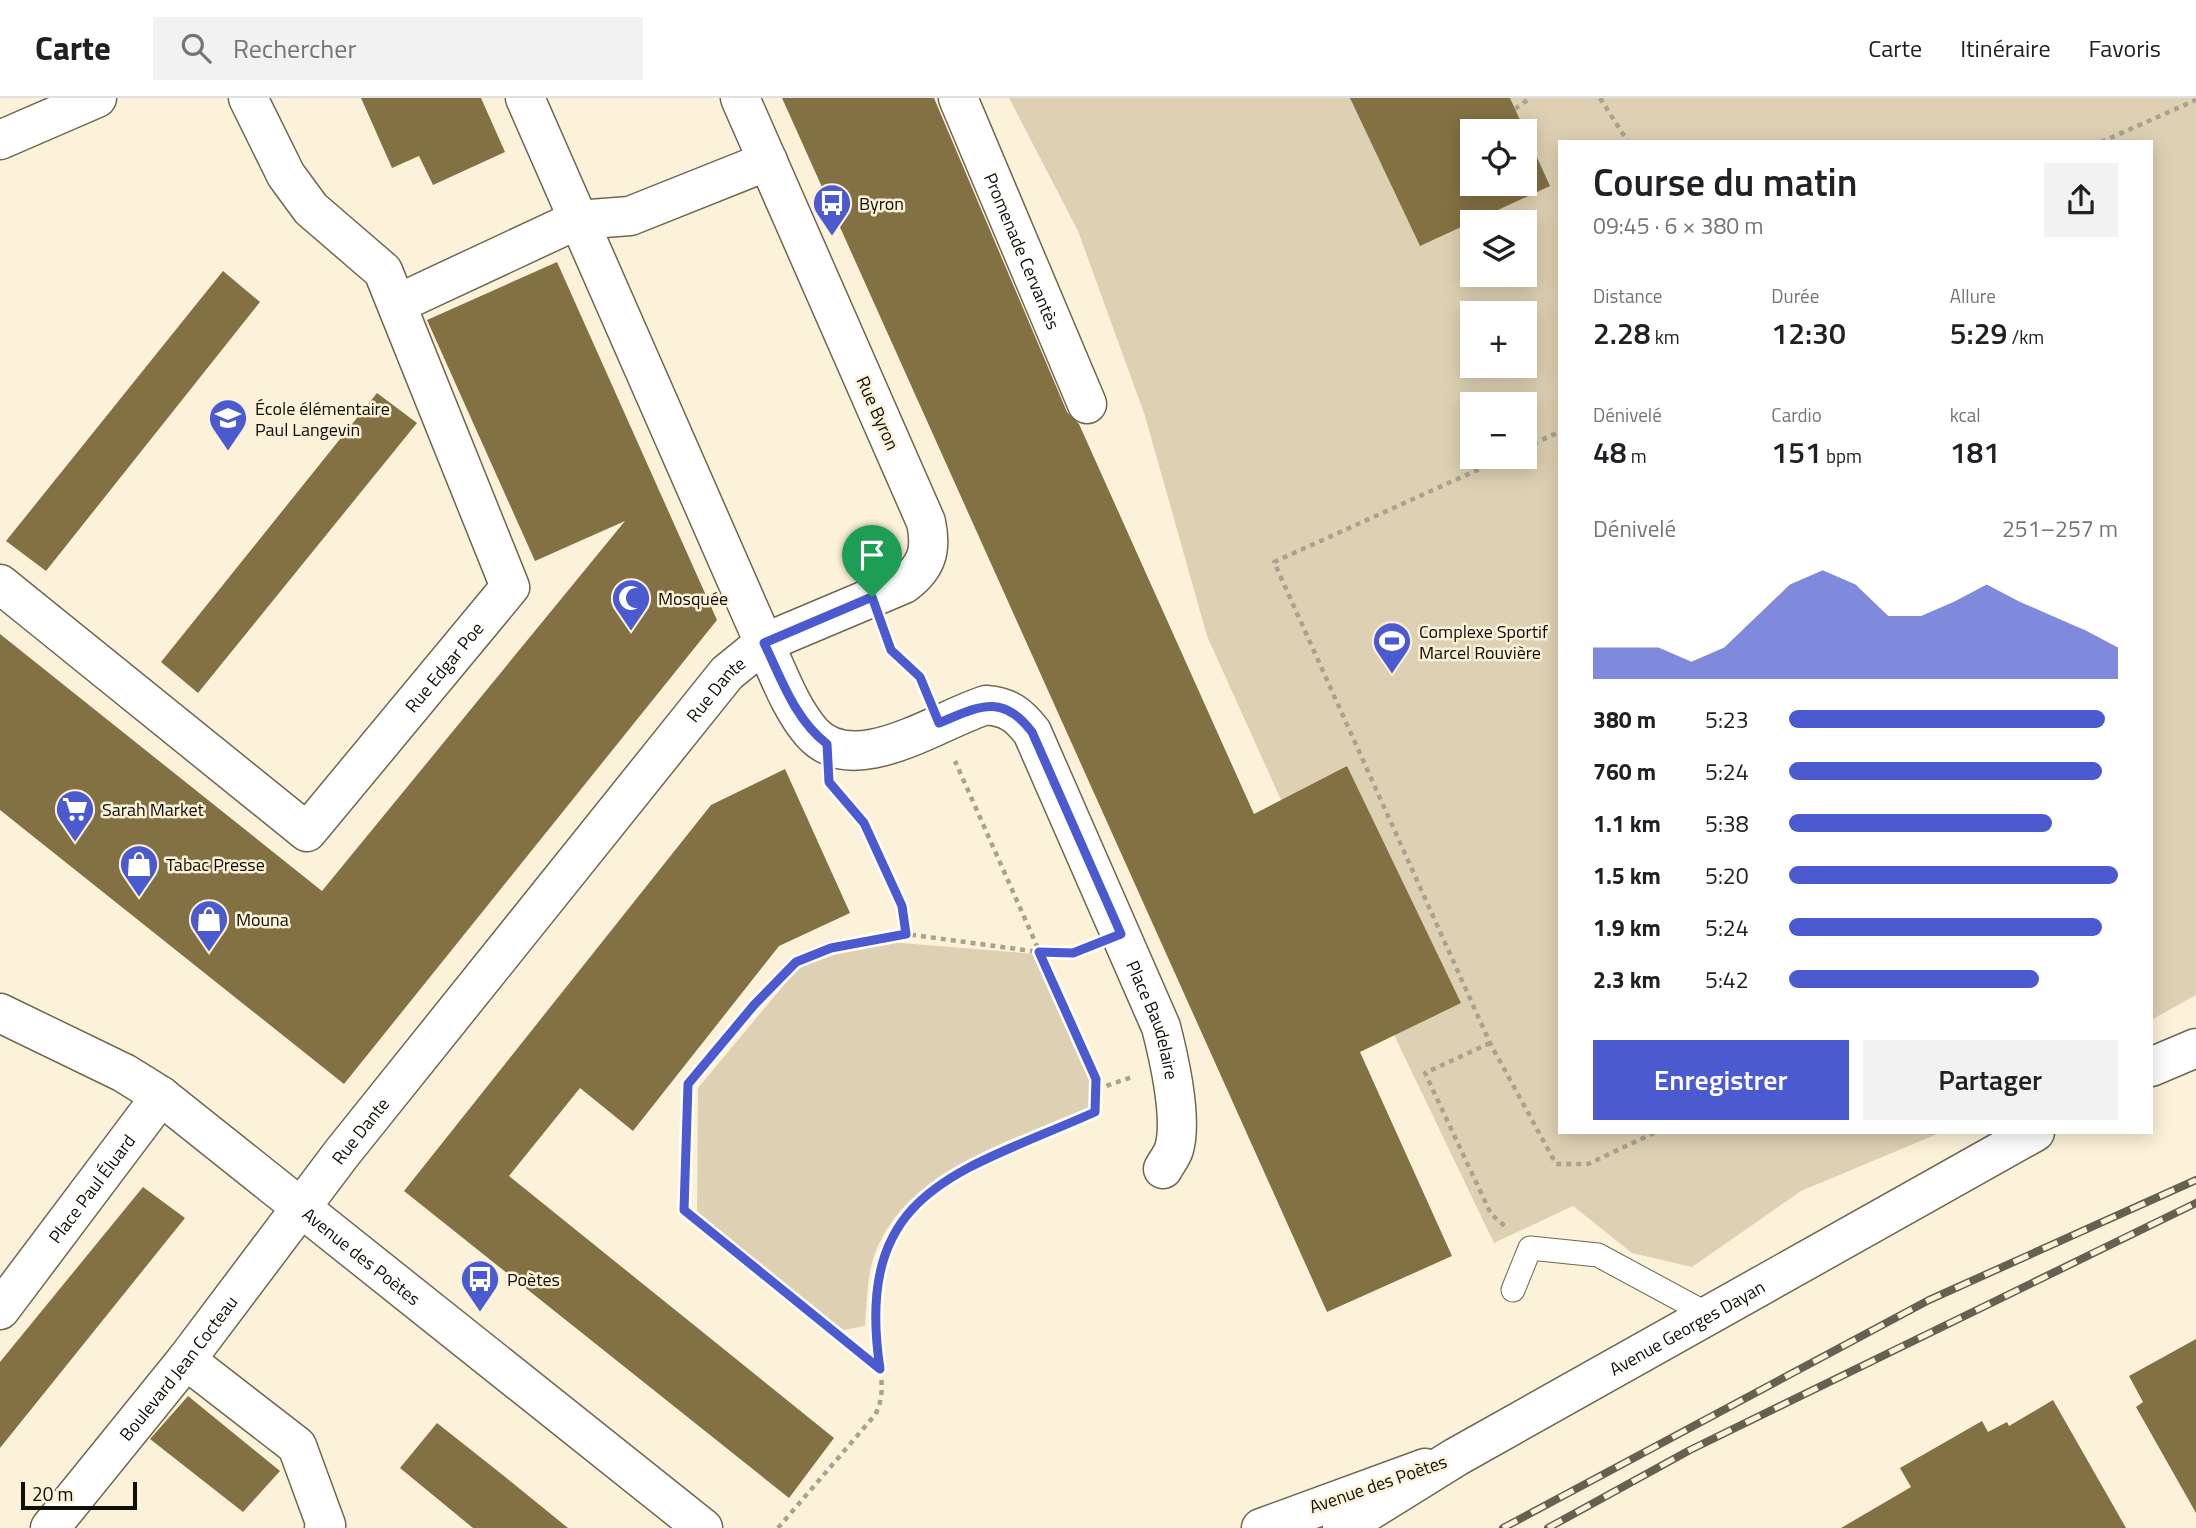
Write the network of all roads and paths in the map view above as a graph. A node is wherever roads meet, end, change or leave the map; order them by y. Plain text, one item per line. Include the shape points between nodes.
1 (97, 98) edge
2 (248, 98) edge
3 (525, 98) edge
4 (740, 98) edge
5 (958, 98) edge
6 (1530, 98) edge
7 (1600, 98) edge
8 (2196, 100) edge
9 (1515, 109) dead end
10 (0, 140) edge
11 (1627, 140) edge
12 (2106, 140) edge
13 (768, 161) junction
14 (577, 220) junction
15 (397, 303) junction
16 (1087, 404) dead end
17 (1558, 432) edge
18 (1537, 442) edge
19 (1479, 469) edge
20 (0, 584) edge
21 (872, 597) junction
22 (764, 643) junction
23 (939, 723) junction
24 (827, 744) junction
25 (906, 934) junction
26 (1121, 934) junction
27 (1039, 952) junction
28 (0, 1013) edge
29 (1490, 1043) junction
30 (2196, 1048) edge
31 (2153, 1066) edge
32 (161, 1096) junction
33 (1652, 1134) edge
34 (2031, 1134) edge
35 (1163, 1169) dead end
36 (302, 1205) junction
37 (1531, 1248) junction
38 (8, 1285) edge
39 (1513, 1290) dead end
40 (1709, 1315) junction
41 (186, 1360) junction
42 (880, 1369) junction
43 (1456, 1457) junction
44 (50, 1528) edge
45 (324, 1528) edge
46 (703, 1528) edge
47 (778, 1528) edge
48 (1261, 1528) edge
49 (1342, 1528) edge

1 - 10 street
2 - 15 street via 286,175 311,209 383,271
3 - 14 street
4 - 13 street, Rue Byron
5 - 16 street, Promenade Cervantès
6 - 9 path
7 - 11 path
8 - 12 path
13 - 14 street via 630,216
13 - 21 street, Rue Byron via 926,522 930,541 918,573
14 - 15 street
14 - 22 street
15 - 20 street, Rue Edgar Poe via 510,587 307,832
17 - 18 path
19 - 29 path via 1274,562
21 - 22 street, Rue Byron
21 - 23 path via 891,650 920,677
22 - 24 street via 791,700 812,733
22 - 36 street, Rue Dante via 727,673 696,709
23 - 24 street, Place Baudelaire via 884,748 846,751
23 - 26 street, Place Baudelaire via 986,705 1003,707 1020,717 1032,732
23 - 27 path
24 - 25 path via 829,782 864,823 902,906
25 - 27 path
25 - 42 path via 831,948 796,962 688,1084 684,1210
26 - 27 path via 1073,953
26 - 35 street, Place Baudelaire via 1161,1027 1171,1065 1174,1149
27 - 42 path via 1096,1079 1095,1112 951,1176 911,1210 893,1232 877,1275 873,1325
28 - 32 street, Avenue des Poètes
29 - 33 path via 1556,1164 1588,1164
29 - 37 path via 1425,1073 1491,1214
30 - 31 street
32 - 36 street, Avenue des Poètes
32 - 38 street, Place Paul Éluard
34 - 40 street, Avenue Georges Dayan
36 - 41 street, Boulevard Jean Cocteau
36 - 46 street, Avenue des Poètes
37 - 39 lane
37 - 40 lane via 1598,1255
40 - 43 street, Avenue Georges Dayan
41 - 44 street, Boulevard Jean Cocteau
41 - 45 street via 297,1446
42 - 47 path via 882,1402 875,1415
43 - 48 street, Avenue des Poètes
43 - 49 street, Avenue Georges Dayan

